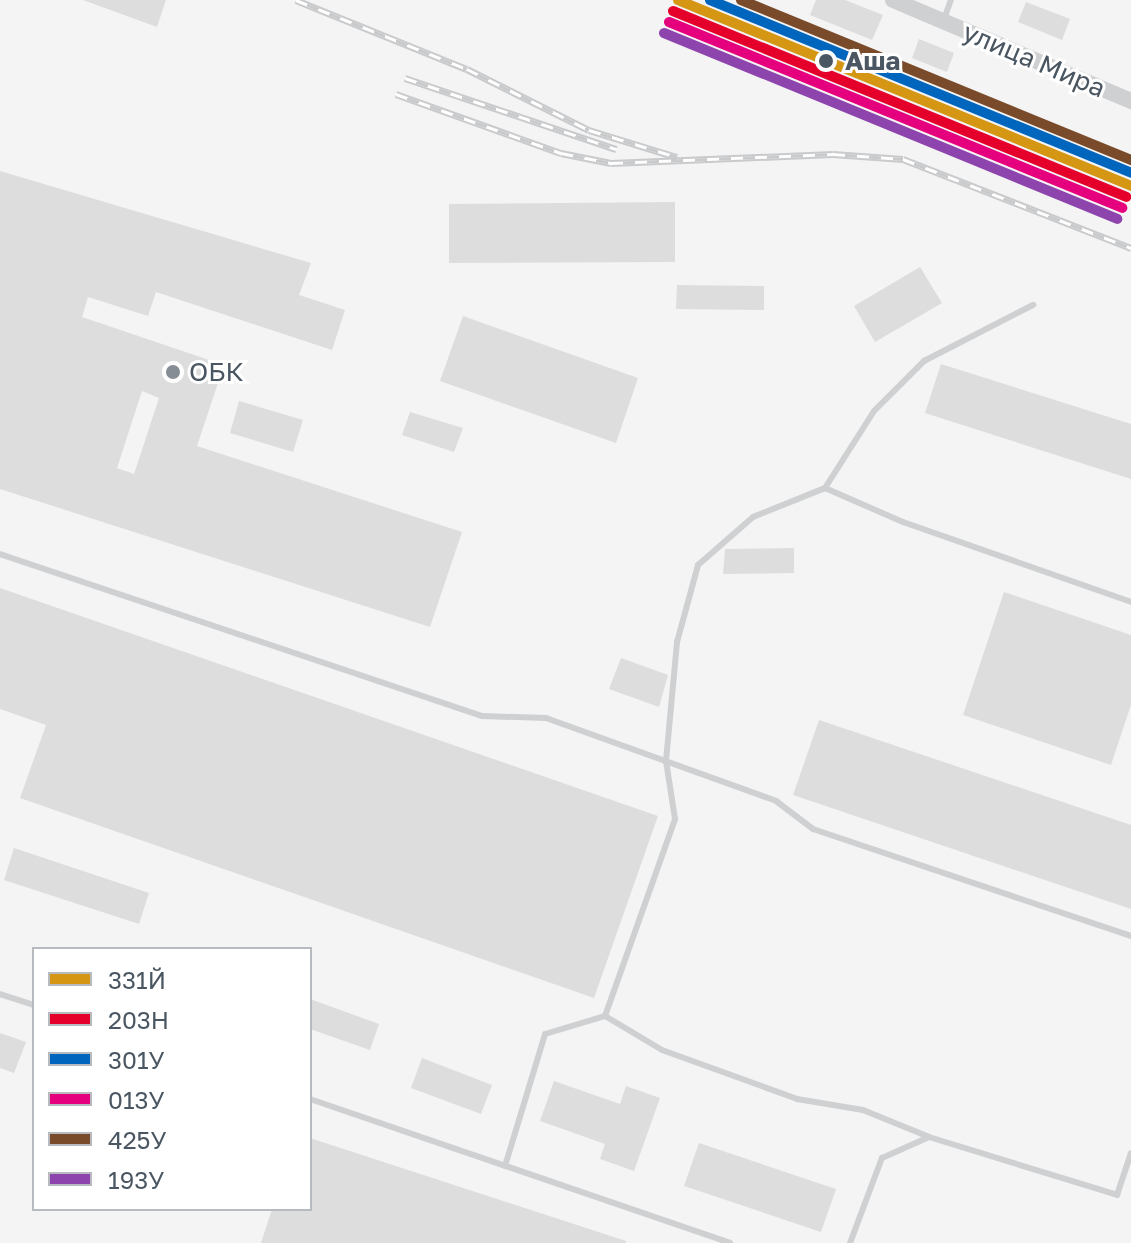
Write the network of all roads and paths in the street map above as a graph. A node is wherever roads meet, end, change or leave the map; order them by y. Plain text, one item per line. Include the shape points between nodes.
1 (893, 0) edge
2 (951, 0) edge
3 (943, 21) junction
4 (1131, 101) edge
5 (1033, 305) dead end
6 (825, 488) junction
7 (0, 554) edge
8 (1131, 602) edge
9 (666, 761) junction
10 (1131, 936) edge
11 (0, 994) edge
12 (32, 1004) edge
13 (605, 1016) junction
14 (312, 1100) edge
15 (929, 1137) junction
16 (1131, 1153) edge
17 (505, 1166) junction
18 (730, 1243) edge
19 (850, 1243) edge

1 - 3 street, улица Мира
2 - 3 lane
3 - 4 street, улица Мира
5 - 6 lane via 924,361 874,411
6 - 8 lane via 903,522
6 - 9 lane via 753,517 698,565 677,642
7 - 9 lane via 482,716 546,718
9 - 10 lane via 776,801 813,829
9 - 13 lane via 675,819
11 - 12 lane
13 - 15 lane via 662,1050 797,1099 863,1110
13 - 17 lane via 545,1034
14 - 17 lane
15 - 16 lane via 1117,1195
15 - 19 lane via 882,1158
17 - 18 lane

